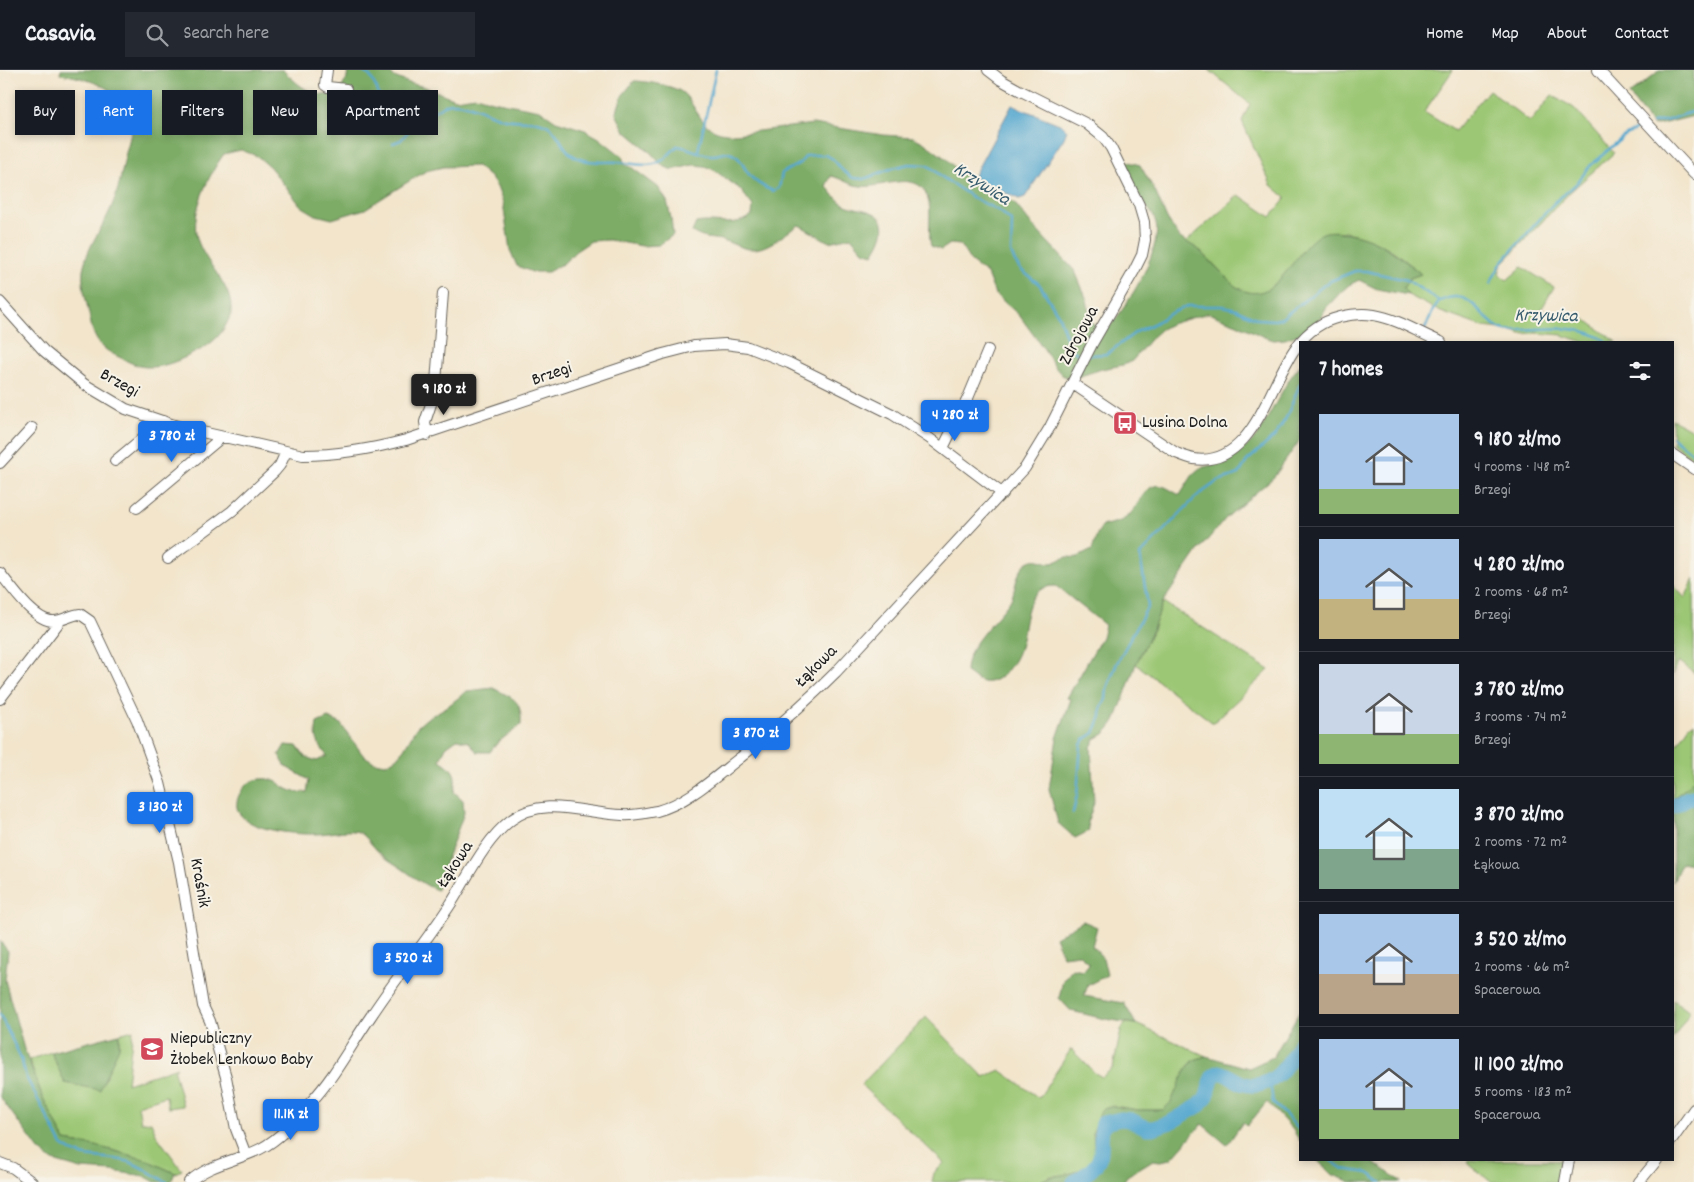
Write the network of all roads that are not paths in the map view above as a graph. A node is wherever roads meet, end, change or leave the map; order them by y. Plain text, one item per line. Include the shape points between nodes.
1 (327, 70) edge
2 (988, 70) edge
3 (1598, 70) edge
4 (346, 89) dead end
5 (1694, 174) edge
6 (443, 293) dead end
7 (0, 302) edge
8 (1301, 341) edge
9 (1439, 341) edge
10 (1299, 343) edge
11 (988, 350) dead end
12 (1073, 384) junction
13 (163, 421) junction
14 (32, 428) dead end
15 (427, 434) junction
16 (222, 437) junction
17 (943, 448) junction
18 (286, 452) junction
19 (1674, 455) edge
20 (115, 462) dead end
21 (0, 463) edge
22 (1694, 469) edge
23 (1003, 494) junction
24 (137, 508) dead end
25 (168, 558) dead end
26 (0, 573) edge
27 (60, 621) junction
28 (0, 699) edge
29 (1694, 1109) edge
30 (1674, 1137) edge
31 (246, 1155) junction
32 (1569, 1161) edge
33 (1656, 1161) edge
34 (0, 1163) edge
35 (32, 1182) edge
36 (188, 1182) edge
37 (1565, 1182) edge
38 (1639, 1182) edge

1 - 4 street via 325,85
2 - 12 street, Zdrojowa via 1019,90 1074,117 1103,137 1139,205 1144,222 1146,240 1142,255
3 - 5 street
6 - 15 street via 436,382 425,422
7 - 13 street, Brzegi via 44,351 84,384 126,409
8 - 9 street, Zdrojowa via 1314,328 1331,319 1353,314 1374,315 1397,322
10 - 12 street, Zdrojowa via 1246,437 1233,450 1215,458 1194,459 1176,453
11 - 17 street
12 - 23 street, Łąkowa via 1033,456
13 - 16 street, Brzegi
13 - 20 street
14 - 21 street
15 - 17 street, Brzegi via 663,354 694,346 725,344 748,347 850,392 892,414
15 - 18 street, Brzegi via 367,450 324,455
16 - 18 street, Brzegi
16 - 24 street
17 - 23 street, Brzegi
18 - 25 street via 275,471 239,504
19 - 22 street
23 - 31 street, Łąkowa via 830,678 706,785 674,805 639,814 546,807 521,814 503,827 312,1102 272,1142
26 - 27 street, Kraśnik via 36,614 51,622
27 - 28 street
27 - 31 street, Kraśnik via 80,614 90,620 152,759 179,862 203,1006 210,1021 236,1129
29 - 30 street
31 - 36 street, Łąkowa via 203,1172
32 - 37 street
33 - 38 street
34 - 35 street

